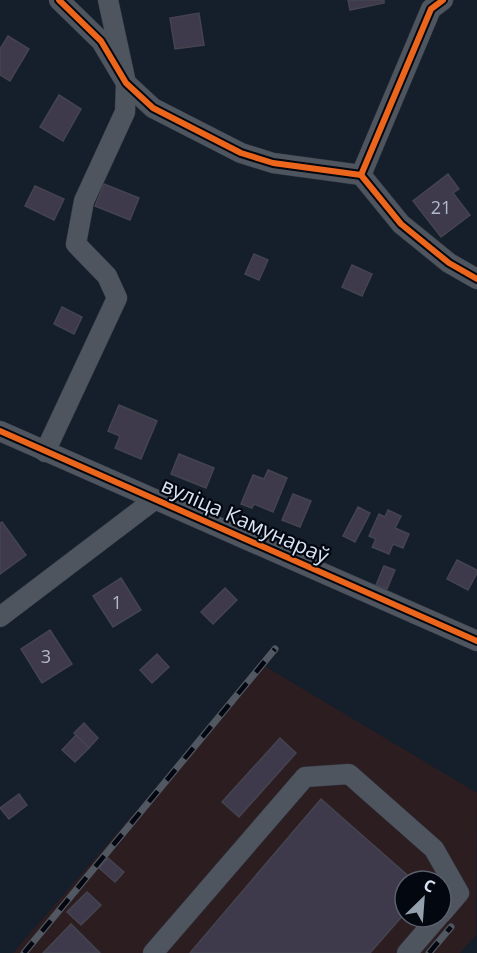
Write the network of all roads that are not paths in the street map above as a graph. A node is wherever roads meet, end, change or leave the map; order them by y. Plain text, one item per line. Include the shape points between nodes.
1 (59, 0) edge
2 (108, 0) edge
3 (434, 3) edge
4 (126, 83) junction
5 (361, 175) junction
6 (477, 279) edge
7 (0, 431) edge
8 (45, 452) junction
9 (154, 500) junction
10 (0, 617) edge
11 (477, 641) edge
12 (445, 869) edge
13 (453, 882) edge
14 (453, 900) edge
15 (428, 929) edge
16 (153, 953) edge
17 (407, 953) edge

1 - 4 street via 101,41
2 - 4 street
3 - 5 street
4 - 5 street via 153,108 241,153 273,163
4 - 8 street via 125,112 84,201 76,244 107,276 117,298
5 - 6 street via 401,224
7 - 8 street, вуліца Камунараў
8 - 9 street, вуліца Камунараў
9 - 10 street
9 - 11 street, вуліца Камунараў
12 - 16 street via 434,849 349,774 305,777
13 - 14 street via 459,893
15 - 17 street

